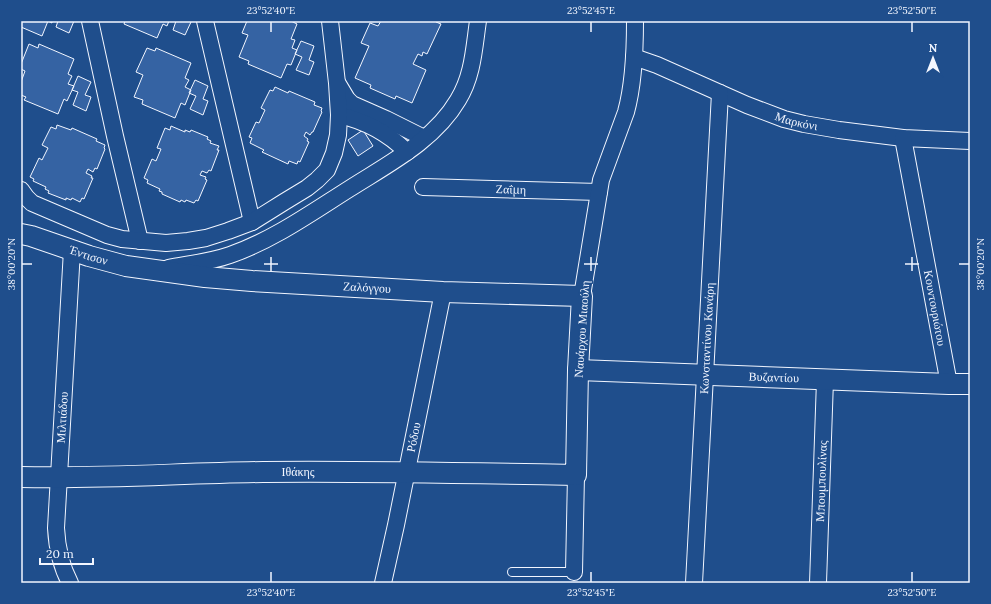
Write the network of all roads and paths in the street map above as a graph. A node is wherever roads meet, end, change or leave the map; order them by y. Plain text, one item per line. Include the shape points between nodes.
1 (90, 21) edge
2 (206, 21) edge
3 (330, 21) edge
4 (478, 21) edge
5 (635, 21) edge
6 (634, 57) junction
7 (337, 82) junction
8 (720, 93) junction
9 (339, 116) junction
10 (424, 138) junction
11 (903, 138) junction
12 (970, 141) edge
13 (407, 152) junction
14 (423, 187) dead end
15 (21, 190) edge
16 (599, 192) junction
17 (252, 222) junction
18 (22, 234) edge
19 (140, 240) junction
20 (72, 250) junction
21 (154, 270) junction
22 (443, 292) junction
23 (582, 296) junction
24 (578, 370) junction
25 (705, 375) junction
26 (824, 380) junction
27 (949, 384) junction
28 (970, 384) edge
29 (406, 472) junction
30 (576, 475) junction
31 (21, 477) edge
32 (59, 478) junction
33 (512, 572) dead end
34 (574, 572) joint
35 (70, 583) edge
36 (382, 583) edge
37 (694, 583) edge
38 (818, 583) edge

1 - 19 street
2 - 17 street
3 - 7 street
4 - 10 street via 469,76 463,91 444,120
5 - 6 street, Ναυάρχου Μιαούλη
6 - 8 street, Μαρκόνι
6 - 16 street, Ναυάρχου Μιαούλη via 629,101
7 - 9 street
7 - 10 street via 352,104
8 - 11 street, Μαρκόνι via 797,122
8 - 25 street, Κωνσταντίνου Κανάρη
9 - 13 street via 370,125 394,140
9 - 17 street via 337,141 327,170 307,188
10 - 13 street
11 - 12 street, Μαρκόνι
11 - 27 street, Κουντουριώτου
13 - 21 street via 293,224 247,248 212,260
14 - 16 street, Ζαΐμη
15 - 19 street via 32,203 107,235
16 - 23 street, Ναυάρχου Μιαούλη
17 - 19 street via 206,238 188,241 166,243
18 - 20 street, Έντισον
20 - 21 street, Έντισον via 126,266
20 - 32 street, Μιλτιάδου
21 - 22 street, Ζαλόγγου via 252,281
22 - 23 street, Ζαλόγγου
22 - 29 street, Ρόδου
23 - 24 street, Ναυάρχου Μιαούλη
24 - 25 street, Βυζαντίου
24 - 30 street, Ναυάρχου Μιαούλη
25 - 26 street, Βυζαντίου
25 - 37 street, Κωνσταντίνου Κανάρη
26 - 27 street, Βυζαντίου
26 - 38 street, Μπουμπουλίνας
27 - 28 street, Βυζαντίου
29 - 30 street, Ιθάκης
29 - 32 street, Ιθάκης via 263,472
29 - 36 street, Ρόδου
30 - 34 street, Ναυάρχου Μιαούλη
31 - 32 street, Ιθάκης
32 - 35 street, Μιλτιάδου via 57,541 61,564
33 - 34 lane

